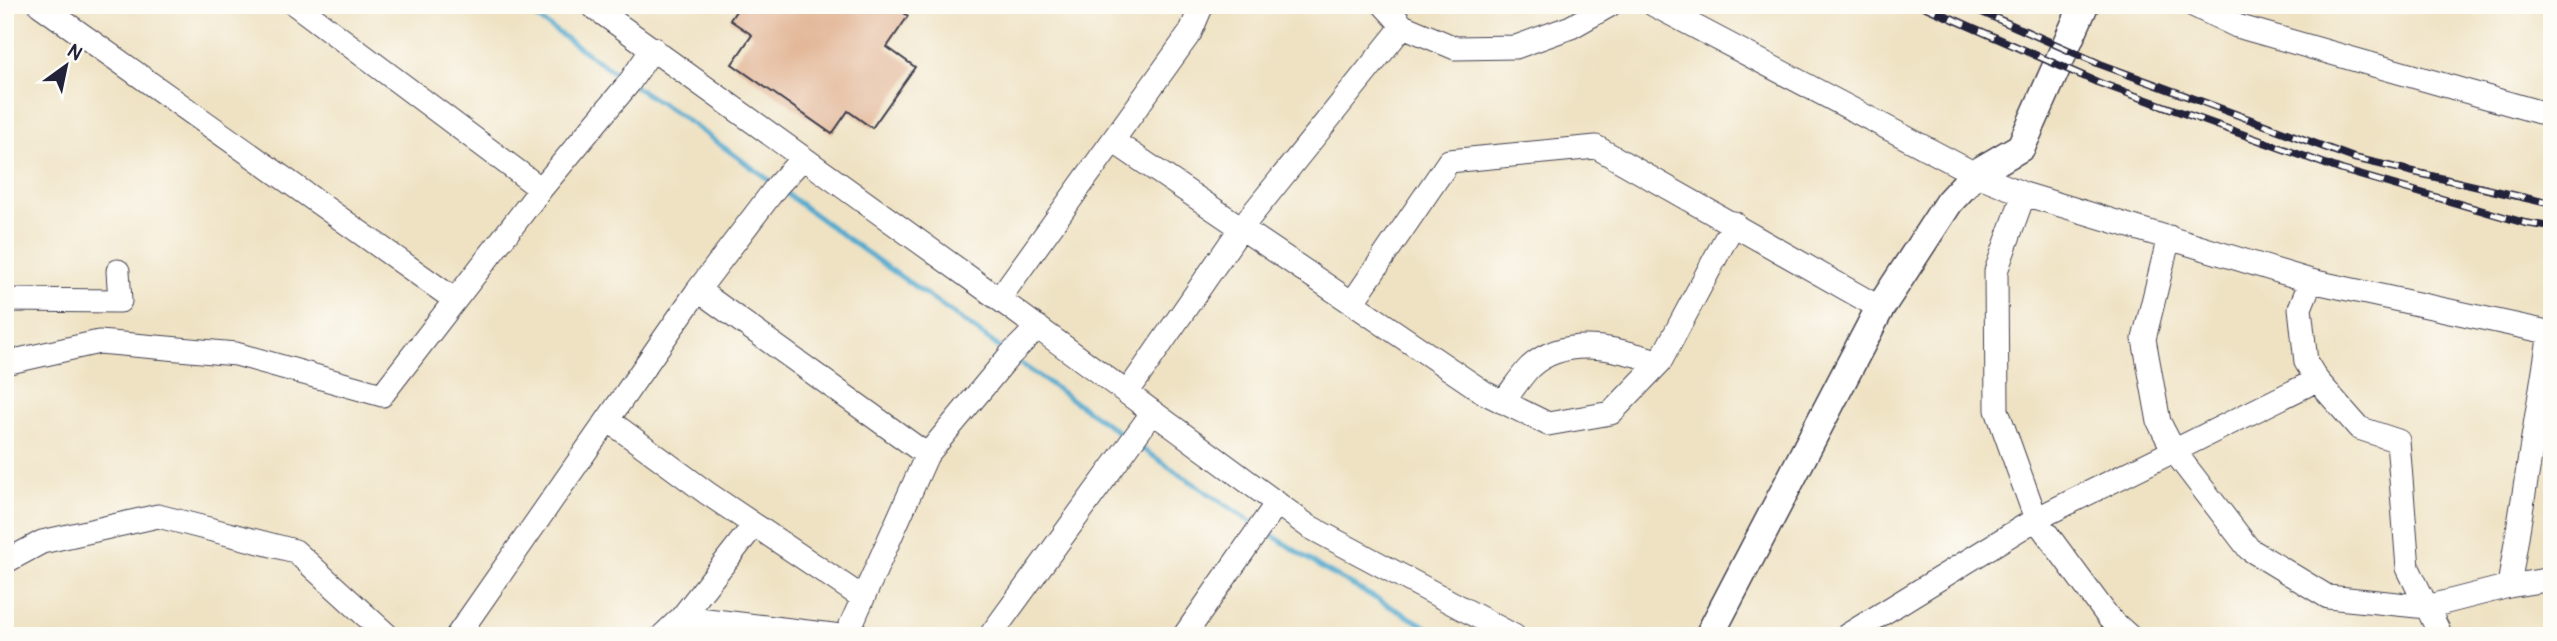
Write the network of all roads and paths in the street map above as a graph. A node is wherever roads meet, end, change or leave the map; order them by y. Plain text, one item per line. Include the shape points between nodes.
1 (40, 5) edge
2 (296, 5) edge
3 (591, 5) edge
4 (1202, 5) edge
5 (1384, 5) edge
6 (1610, 5) edge
7 (1654, 5) edge
8 (2084, 5) edge
9 (2193, 5) edge
10 (1403, 26) junction
11 (653, 48) junction
12 (2552, 114) edge
13 (1113, 141) junction
14 (802, 159) junction
15 (1975, 174) junction
16 (541, 189) junction
17 (2024, 194) junction
18 (1734, 223) junction
19 (1241, 228) junction
20 (2169, 237) junction
21 (118, 271) dead end
22 (2311, 281) junction
23 (698, 290) junction
24 (999, 299) junction
25 (5, 300) edge
26 (455, 300) junction
27 (1352, 303) junction
28 (1880, 308) junction
29 (1038, 327) junction
30 (2551, 333) edge
31 (1660, 362) junction
32 (5, 363) edge
33 (2317, 380) junction
34 (1127, 393) junction
35 (1503, 402) junction
36 (1153, 412) junction
37 (608, 420) junction
38 (2174, 451) junction
39 (927, 455) junction
40 (1277, 503) junction
41 (2036, 519) junction
42 (754, 524) junction
43 (5, 562) edge
44 (2552, 579) edge
45 (2509, 586) junction
46 (863, 598) junction
47 (2427, 607) junction
48 (682, 617) junction
49 (388, 636) edge
50 (457, 636) edge
51 (662, 636) edge
52 (841, 636) edge
53 (846, 636) edge
54 (990, 636) edge
55 (1184, 636) edge
56 (1514, 636) edge
57 (1709, 636) edge
58 (1846, 636) edge
59 (2129, 636) edge
60 (2441, 636) edge

1 - 26 street
2 - 16 street
3 - 11 street
4 - 13 street via 1190,33
5 - 10 street
6 - 10 street via 1571,27 1516,47 1455,48
7 - 15 street
8 - 15 street via 2021,147
9 - 12 street via 2237,26
10 - 19 street
11 - 14 street
11 - 16 street
13 - 19 street
13 - 24 street
14 - 23 street
14 - 24 street
15 - 17 street
15 - 28 street via 1948,202
16 - 26 street
17 - 20 street
17 - 41 street via 1997,271 1997,410
18 - 27 street via 1596,146 1449,161
18 - 28 street
18 - 31 street
19 - 27 street
19 - 34 street
20 - 22 street
20 - 38 street via 2144,339 2159,422
21 - 25 street via 120,301
22 - 30 street
22 - 33 street via 2300,308 2306,362
23 - 37 street
23 - 39 street
24 - 29 street
26 - 32 street via 382,395 236,354 99,342
27 - 35 street
28 - 57 street
29 - 34 street
29 - 39 street
30 - 45 street
31 - 35 street via 1611,349 1559,349 1528,368
31 - 35 street via 1611,413 1548,424
33 - 38 street
33 - 47 street via 2359,428 2398,441 2408,568
34 - 36 street
36 - 40 street
36 - 54 street
37 - 42 street
37 - 50 street
38 - 41 street
38 - 47 street via 2249,549 2328,597
39 - 46 street
40 - 55 street
40 - 56 street via 1308,526
41 - 58 street
41 - 59 street via 2109,618
42 - 46 street
42 - 48 street
43 - 49 street via 43,542 158,516 295,551
44 - 45 street
45 - 47 street
46 - 53 street
47 - 60 street
48 - 51 street
48 - 52 street

